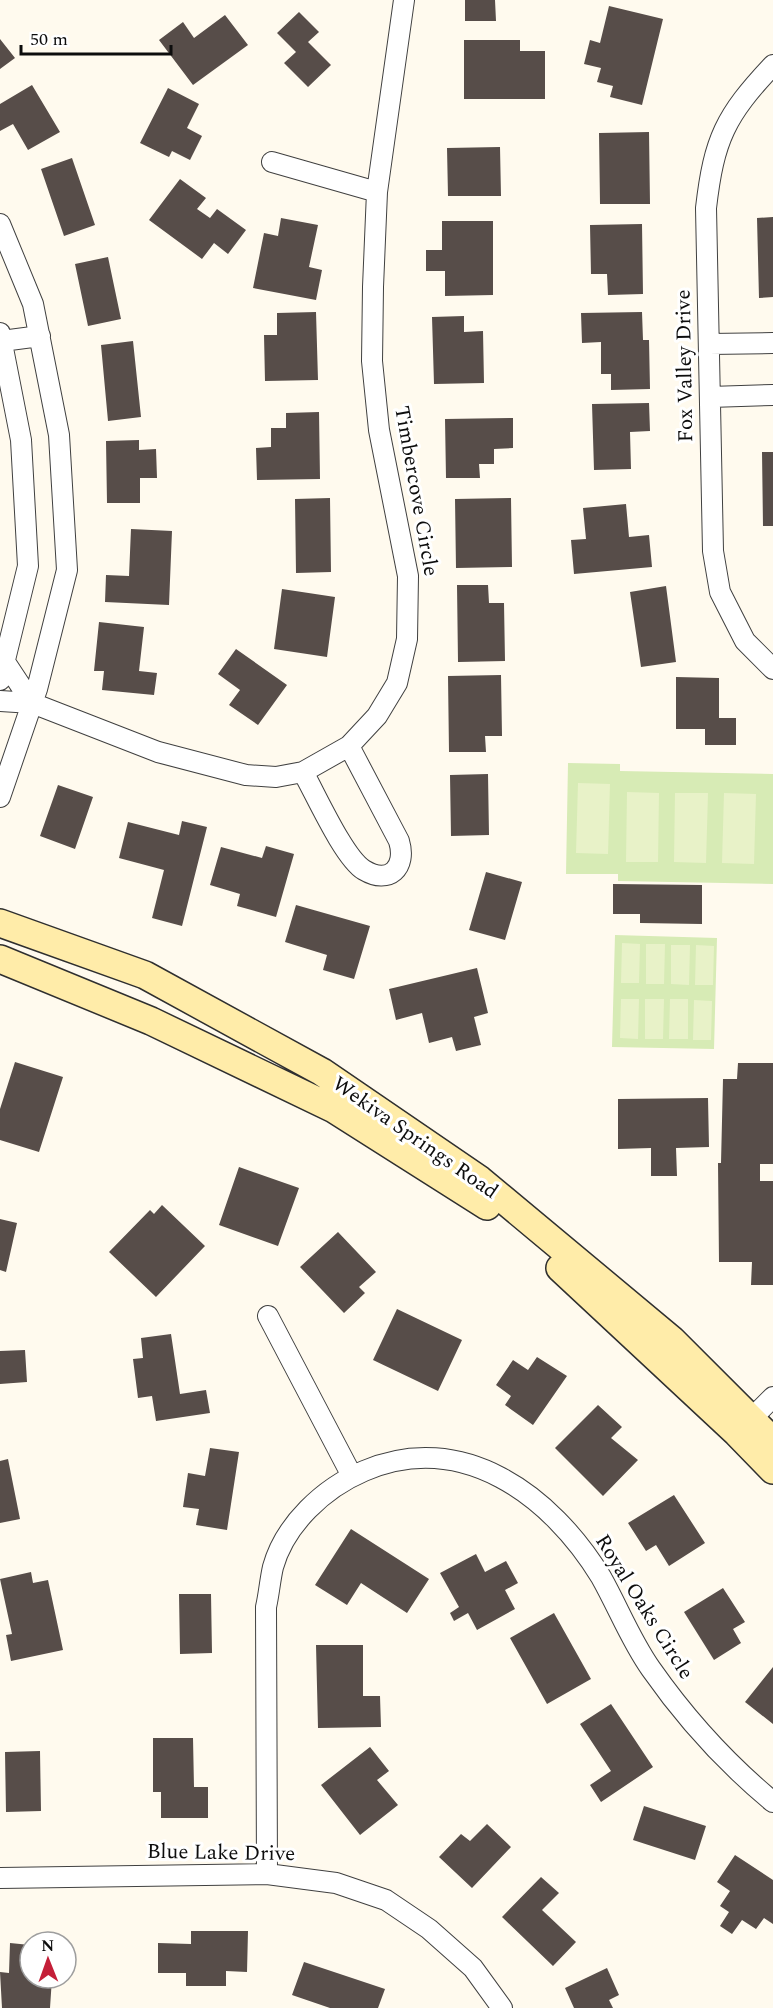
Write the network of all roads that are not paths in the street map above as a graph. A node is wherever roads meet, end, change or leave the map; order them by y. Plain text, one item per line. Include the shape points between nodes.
1 (404, 0) edge
2 (773, 64) edge
3 (272, 162) dead end
4 (377, 192) junction
5 (0, 224) edge
6 (39, 336) junction
7 (1, 337) edge
8 (709, 344) junction
9 (773, 344) edge
10 (773, 395) edge
11 (710, 397) junction
12 (2, 668) edge
13 (773, 669) edge
14 (0, 701) edge
15 (32, 703) junction
16 (350, 746) junction
17 (303, 772) junction
18 (0, 797) edge
19 (0, 923) edge
20 (0, 959) edge
21 (268, 1316) dead end
22 (773, 1397) edge
23 (745, 1426) junction
24 (773, 1441) edge
25 (773, 1470) edge
26 (352, 1476) junction
27 (773, 1802) edge
28 (267, 1874) junction
29 (0, 1878) edge
30 (502, 2008) edge

1 - 4 street, Timbercove Circle
2 - 8 street, Fox Valley Drive via 749,90 720,133 711,163 706,208
3 - 4 street
4 - 16 street, Timbercove Circle via 372,361 379,430 408,576 407,639 397,683 377,716
5 - 6 street via 33,304
6 - 7 street
6 - 15 street via 59,435 67,570
7 - 12 street via 21,440 28,566
8 - 9 street
8 - 11 street, Fox Valley Drive
10 - 11 street
11 - 13 street, Fox Valley Drive via 713,551 720,592 745,641
12 - 15 street
14 - 15 street, Timbercove Circle
15 - 17 street, Timbercove Circle via 158,752 246,775 276,777
15 - 18 street
16 - 17 street, Timbercove Circle
16 - 17 street via 399,841 403,855 400,866 390,873 377,875 363,870 347,853
19 - 23 main road, Wekiva Springs Road via 145,975 322,1072 480,1180 672,1340
20 - 23 main road, Wekiva Springs Road via 151,1021 334,1109 505,1217
21 - 26 street
22 - 23 street
23 - 24 main road, Wekiva Springs Road
23 - 25 main road, Wekiva Springs Road
26 - 27 street, Royal Oaks Circle via 387,1461 416,1456 458,1462 511,1481 554,1514 600,1576 649,1666 690,1722 742,1777
26 - 28 street, Royal Oaks Circle via 315,1501 290,1533 274,1566 266,1607
28 - 29 street, Blue Lake Drive
28 - 30 street, Blue Lake Drive via 336,1883 386,1900 429,1929 473,1968

